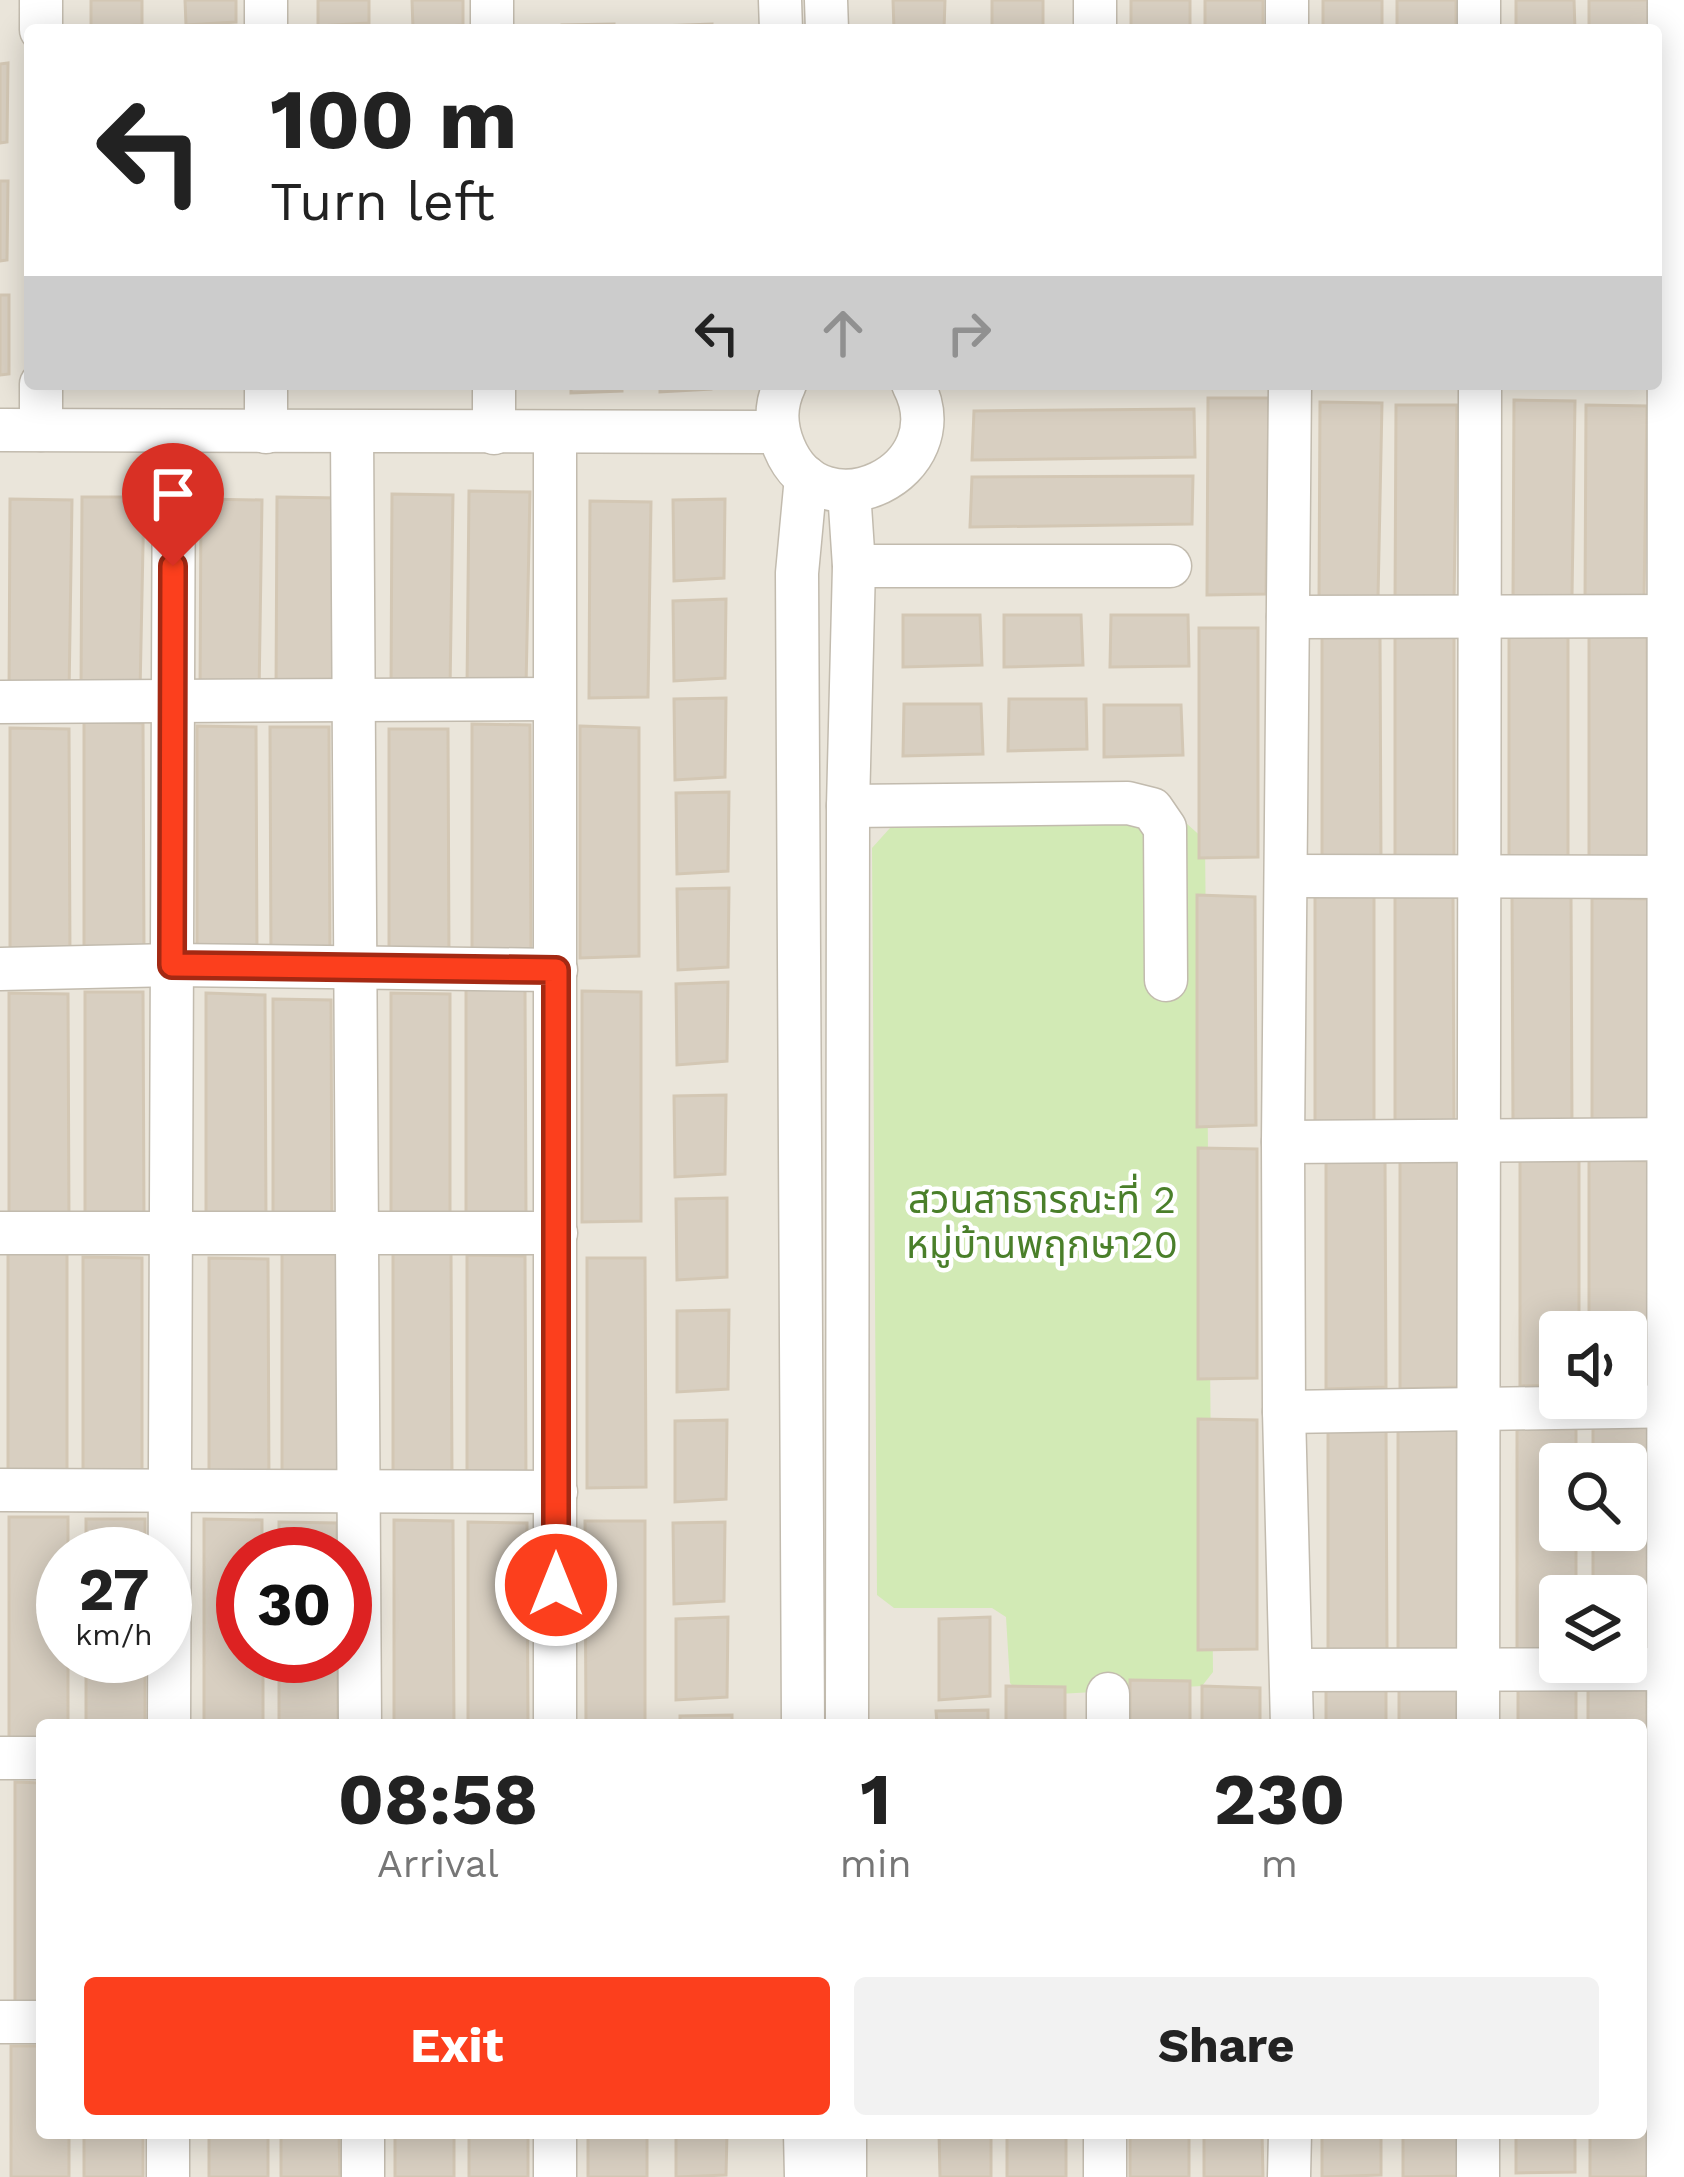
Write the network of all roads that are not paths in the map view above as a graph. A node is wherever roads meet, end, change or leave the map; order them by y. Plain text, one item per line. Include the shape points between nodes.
1 (1669, 0) edge
2 (1670, 70) edge
3 (1669, 357) edge
4 (38, 390) edge
5 (266, 390) edge
6 (494, 390) edge
7 (783, 390) edge
8 (915, 390) edge
9 (1290, 390) edge
10 (1480, 390) edge
11 (21, 430) edge
12 (175, 431) junction
13 (266, 432) junction
14 (352, 432) junction
15 (778, 432) junction
16 (494, 433) junction
17 (555, 433) junction
18 (806, 477) junction
19 (849, 491) junction
20 (854, 566) junction
21 (1170, 566) dead end
22 (1479, 615) junction
23 (1677, 616) edge
24 (1288, 617) junction
25 (554, 699) junction
26 (352, 700) junction
27 (171, 701) junction
28 (0, 702) edge
29 (848, 806) junction
30 (1479, 874) junction
31 (1286, 876) junction
32 (1675, 877) edge
33 (172, 965) junction
34 (356, 968) junction
35 (0, 969) edge
36 (556, 970) junction
37 (1166, 980) dead end
38 (850, 1086) junction
39 (800, 1088) junction
40 (1675, 1139) edge
41 (1479, 1140) junction
42 (1283, 1142) junction
43 (0, 1233) edge
44 (172, 1233) junction
45 (556, 1233) junction
46 (358, 1234) junction
47 (1675, 1406) edge
48 (1479, 1407) junction
49 (1284, 1412) junction
50 (0, 1490) edge
51 (171, 1491) junction
52 (359, 1492) junction
53 (556, 1492) junction
54 (1675, 1669) edge
55 (1292, 1670) junction
56 (1478, 1670) junction
57 (169, 1719) edge
58 (360, 1719) edge
59 (555, 1719) edge
60 (803, 1719) edge
61 (847, 1719) edge
62 (1292, 1719) edge
63 (1478, 1719) edge
64 (0, 1758) edge
65 (36, 1758) edge
66 (1664, 1922) edge
67 (36, 2021) edge
68 (0, 2022) edge
69 (168, 2139) edge
70 (363, 2139) edge
71 (555, 2139) edge
72 (806, 2139) edge
73 (845, 2139) edge
74 (1105, 2139) edge
75 (1289, 2139) edge
76 (1478, 2139) edge
77 (168, 2177) edge
78 (363, 2177) edge
79 (555, 2177) edge
80 (806, 2177) edge
81 (845, 2177) edge
82 (1105, 2177) edge
83 (1289, 2177) edge
84 (1478, 2177) edge
85 (1668, 2177) edge

1 - 2 street
2 - 3 street
3 - 23 street
4 - 11 street
5 - 13 street
6 - 16 street
7 - 15 street
8 - 19 street via 922,416 909,460 872,488
9 - 24 street
10 - 22 street
11 - 12 street
12 - 13 street
12 - 27 street
13 - 14 street
14 - 16 street
14 - 26 street
15 - 17 street
15 - 18 street
16 - 17 street
17 - 25 street
18 - 19 street
18 - 39 street via 797,573
19 - 20 street
20 - 21 street
20 - 29 street
22 - 23 street
22 - 24 street
22 - 30 street
23 - 32 street
24 - 31 street
25 - 26 street
25 - 36 street
26 - 27 street
26 - 34 street
27 - 28 street
27 - 33 street
29 - 37 street via 1128,802 1153,809 1165,828
29 - 38 street
30 - 31 street
30 - 32 street
30 - 41 street
31 - 42 street
32 - 40 street
33 - 34 street
33 - 35 street
33 - 44 street
34 - 36 street
34 - 46 street
36 - 45 street
38 - 39 street
38 - 61 street
39 - 60 street
40 - 41 street
40 - 47 street
41 - 42 street
41 - 48 street
42 - 49 street
43 - 44 street
44 - 46 street
44 - 51 street
45 - 46 street
45 - 53 street
46 - 52 street
47 - 48 street
47 - 54 street
48 - 49 street
48 - 56 street
49 - 55 street
50 - 51 street
51 - 52 street
51 - 57 street
52 - 53 street
52 - 58 street
53 - 59 street
54 - 56 street
54 - 66 street
55 - 56 street
55 - 62 street
56 - 63 street
64 - 65 street
66 - 85 street
67 - 68 street
69 - 77 street
70 - 78 street
71 - 79 street
72 - 80 street
73 - 81 street
74 - 82 street
75 - 83 street
76 - 84 street

